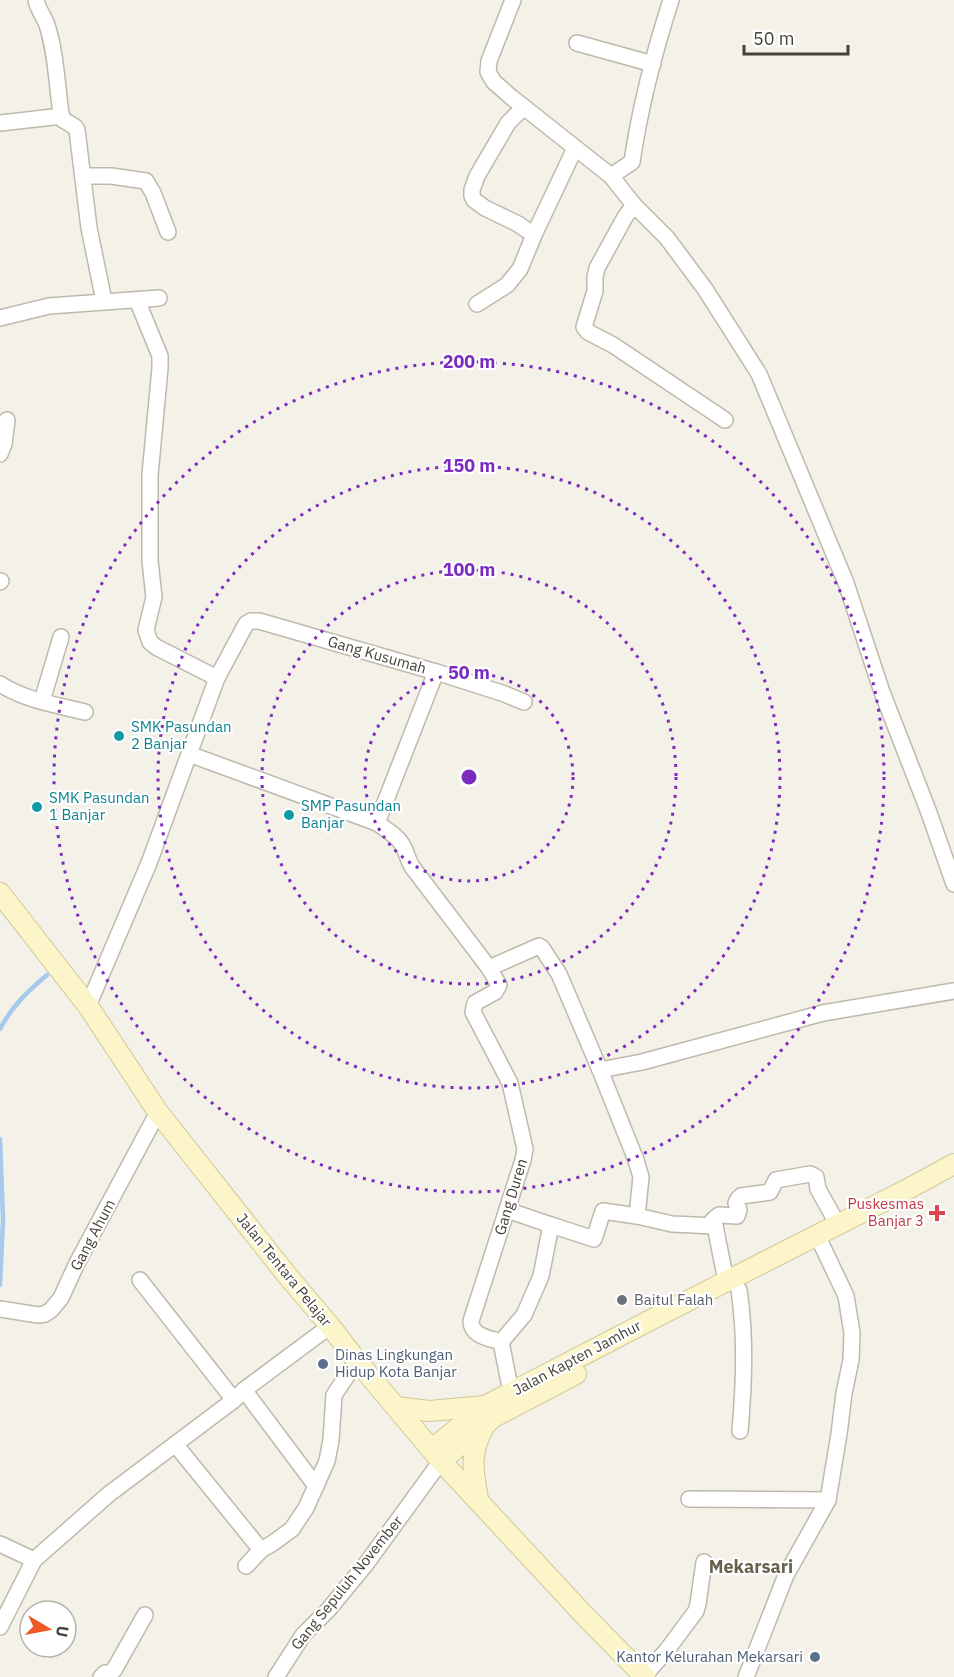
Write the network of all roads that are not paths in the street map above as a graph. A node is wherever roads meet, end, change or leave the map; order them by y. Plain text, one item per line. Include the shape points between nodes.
1 (36, 0) edge
2 (513, 0) edge
3 (671, 0) edge
4 (577, 43) dead end
5 (652, 64) junction
6 (524, 107) junction
7 (62, 116) junction
8 (0, 123) edge
9 (575, 148) junction
10 (83, 176) junction
11 (611, 176) junction
12 (634, 205) junction
13 (168, 232) dead end
14 (534, 235) junction
15 (159, 298) dead end
16 (136, 300) junction
17 (104, 302) junction
18 (477, 304) dead end
19 (0, 318) edge
20 (7, 420) dead end
21 (725, 420) dead end
22 (0, 454) edge
23 (61, 637) dead end
24 (436, 672) junction
25 (217, 678) junction
26 (0, 684) edge
27 (42, 701) junction
28 (524, 702) dead end
29 (85, 712) dead end
30 (189, 754) junction
31 (377, 823) junction
32 (954, 884) edge
33 (0, 893) edge
34 (489, 968) junction
35 (954, 991) edge
36 (88, 1006) junction
37 (600, 1070) junction
38 (158, 1112) junction
39 (954, 1164) edge
40 (954, 1177) edge
41 (507, 1210) junction
42 (637, 1216) junction
43 (551, 1225) junction
44 (838, 1225) junction
45 (715, 1226) junction
46 (820, 1241) junction
47 (140, 1280) dead end
48 (732, 1286) junction
49 (2, 1309) edge
50 (330, 1326) junction
51 (639, 1333) junction
52 (501, 1342) junction
53 (357, 1361) junction
54 (511, 1392) junction
55 (239, 1395) junction
56 (396, 1407) junction
57 (489, 1412) junction
58 (740, 1431) dead end
59 (175, 1444) junction
60 (436, 1455) junction
61 (316, 1486) junction
62 (478, 1499) junction
63 (689, 1499) dead end
64 (828, 1500) junction
65 (0, 1544) edge
66 (261, 1550) junction
67 (34, 1560) junction
68 (704, 1562) dead end
69 (246, 1566) dead end
70 (144, 1615) dead end
71 (0, 1627) edge
72 (645, 1676) edge
73 (101, 1677) edge
74 (276, 1677) edge
75 (746, 1677) edge

1 - 7 street via 47,22
2 - 6 street via 488,72
3 - 5 street
4 - 5 street
5 - 11 street via 632,162
6 - 9 street
6 - 14 street via 508,123 477,176 472,196 485,208
7 - 8 street
7 - 10 street via 77,130
9 - 11 street
9 - 14 street
10 - 13 street via 146,181
10 - 17 street
11 - 12 street
12 - 21 street via 597,268 584,327
12 - 32 street via 667,238 705,289 759,374 846,583
14 - 18 street via 520,268 507,285
15 - 16 street
16 - 17 street
16 - 25 street via 160,356 150,475 154,597 147,635 156,647
17 - 19 street via 48,306
20 - 22 street
23 - 27 street
24 - 25 street, Gang Kusumah via 251,621
24 - 28 street
24 - 31 street, Gang Kusumah
25 - 30 street, Gang Kusumah
26 - 27 street
27 - 29 street
30 - 31 street
30 - 36 street, Gang Kusumah via 149,863
31 - 34 street via 404,847 413,868
33 - 36 street, Jalan Tentara Pelajar
34 - 37 street via 535,947 542,948 559,974
34 - 41 street, Gang Duren via 498,989 475,1003 473,1012 510,1083 525,1149
35 - 37 street via 823,1013
36 - 38 street, Jalan Tentara Pelajar
37 - 42 street via 636,1160 640,1177
38 - 49 street, Gang Ahum via 61,1298 45,1314
38 - 50 street, Jalan Tentara Pelajar
39 - 44 street, Jalan Kapten Jamhur
40 - 46 street, Jalan Kapten Jamhur
41 - 43 street
41 - 52 street, Gang Duren via 471,1320 475,1332
42 - 43 street via 603,1211 594,1239
42 - 45 street via 672,1224
43 - 52 street via 541,1276 524,1315
44 - 45 street via 816,1178 810,1174 776,1180 770,1192 741,1196 736,1203 737,1216 719,1215 713,1220
44 - 46 street, Jalan Kapten Jamhur
45 - 48 street
46 - 48 street, Jalan Kapten Jamhur
46 - 64 street via 846,1296 852,1333
47 - 55 street
48 - 51 street, Jalan Kapten Jamhur
48 - 58 street via 742,1318 744,1379
50 - 53 street, Jalan Tentara Pelajar
50 - 55 street
51 - 54 street, Jalan Kapten Jamhur
51 - 57 street, Jalan Kapten Jamhur
52 - 54 street
53 - 56 street, Jalan Tentara Pelajar
53 - 61 street via 334,1395 327,1461
54 - 57 street, Jalan Kapten Jamhur
55 - 59 street
55 - 61 street
56 - 57 street
56 - 60 street, Jalan Tentara Pelajar
57 - 60 street, Jalan Kapten Jamhur
57 - 62 street via 473,1455
59 - 66 street
59 - 67 street
60 - 62 street, Jalan Tentara Pelajar
60 - 74 street, Gang Sepuluh November via 366,1564 303,1635
61 - 66 street via 292,1529
62 - 72 street, Jalan Tentara Pelajar
63 - 64 street
64 - 75 street via 786,1575
65 - 67 street
66 - 69 street
67 - 71 street
68 - 72 street via 696,1611
70 - 73 street via 114,1670

